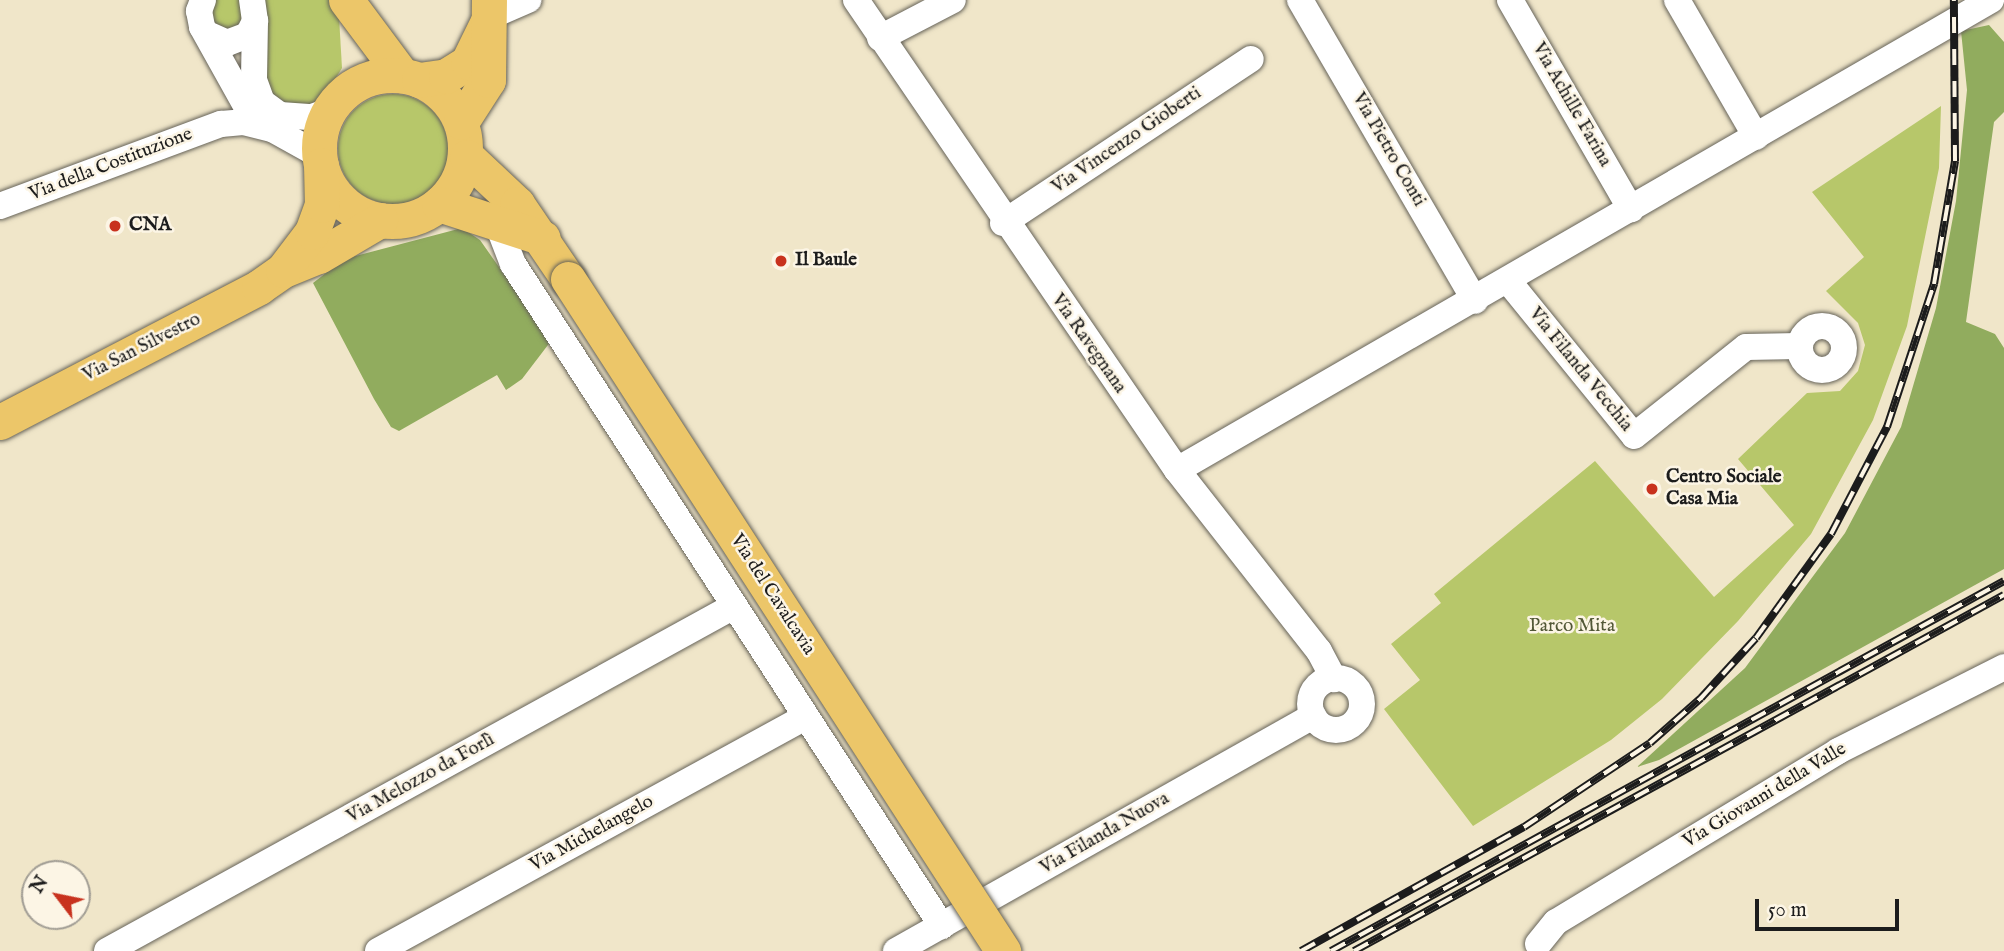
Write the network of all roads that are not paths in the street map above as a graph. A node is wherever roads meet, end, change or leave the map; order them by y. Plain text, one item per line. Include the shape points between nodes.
1 (203, 0) edge
2 (528, 0) edge
3 (856, 0) edge
4 (953, 0) edge
5 (1300, 0) edge
6 (1510, 0) edge
7 (1677, 0) edge
8 (1991, 0) edge
9 (349, 5) edge
10 (489, 8) edge
11 (253, 11) edge
12 (206, 34) junction
13 (880, 38) junction
14 (1251, 59) dead end
15 (410, 77) junction
16 (236, 89) junction
17 (340, 97) junction
18 (461, 122) junction
19 (221, 124) junction
20 (272, 129) junction
21 (1756, 137) junction
22 (467, 157) junction
23 (320, 160) junction
24 (439, 204) junction
25 (0, 206) edge
26 (1632, 210) junction
27 (380, 220) junction
28 (496, 220) junction
29 (1003, 223) junction
30 (543, 238) junction
31 (282, 270) junction
32 (1509, 282) junction
33 (1475, 301) junction
34 (1799, 346) dead end
35 (0, 422) edge
36 (1177, 470) junction
37 (734, 606) junction
38 (2004, 667) edge
39 (1334, 678) junction
40 (1313, 716) junction
41 (806, 717) junction
42 (942, 926) junction
43 (1533, 949) edge
44 (107, 951) edge
45 (378, 951) edge
46 (896, 951) edge
47 (1003, 951) edge

1 - 12 street, Via della Costituzione via 199,19
2 - 10 street
3 - 13 street, Via Ravegnana
4 - 13 street
5 - 33 street, Via Pietro Conti
6 - 26 street, Via Achille Farina
7 - 21 street
8 - 21 street
9 - 15 main road
9 - 17 main road via 357,52
10 - 15 main road via 468,62 446,76
10 - 18 main road via 488,80
11 - 12 street via 248,34 234,42 219,42
11 - 17 street via 254,80 262,102 280,115 312,117 326,112
12 - 16 street, Via della Costituzione
13 - 29 street, Via Ravegnana
14 - 29 street, Via Vincenzo Gioberti
15 - 17 main road via 370,78
15 - 18 main road via 451,104
16 - 19 street via 235,109
16 - 20 street, Via della Costituzione via 250,113
17 - 23 main road via 323,125
18 - 22 main road
19 - 20 street, Via della Costituzione via 243,122
19 - 25 street, Via della Costituzione
20 - 23 street, Via della Costituzione
21 - 26 street
22 - 24 main road via 458,180
22 - 30 main road, Via del Cavalcavia via 517,204
23 - 27 main road via 342,202
23 - 31 main road, Via San Silvestro via 322,205
24 - 27 main road via 412,219
24 - 28 main road
26 - 32 street
27 - 31 main road, Via San Silvestro via 319,256
28 - 30 main road
28 - 37 street, Via del Cavalcavia via 513,264
29 - 36 street, Via Ravegnana
30 - 47 main road, Via del Cavalcavia, bridge
31 - 35 main road, Via San Silvestro via 259,287
32 - 33 street
32 - 34 street, Via Filanda Vecchia via 1634,436 1746,347
33 - 36 street
36 - 39 street, Via Ravegnana via 1319,651
37 - 41 street, Via del Cavalcavia
37 - 44 street, Via Melozzo da Forlì
38 - 43 street, Via Giovanni della Valle via 1838,751 1556,922
39 - 40 street via 1313,692
39 - 40 street, Via Ravegnana via 1350,682 1360,695 1357,719 1334,730
40 - 42 street, Via Filanda Nuova
41 - 42 street, Via del Cavalcavia
41 - 45 street, Via Michelangelo
42 - 46 street, Via Filanda Nuova

